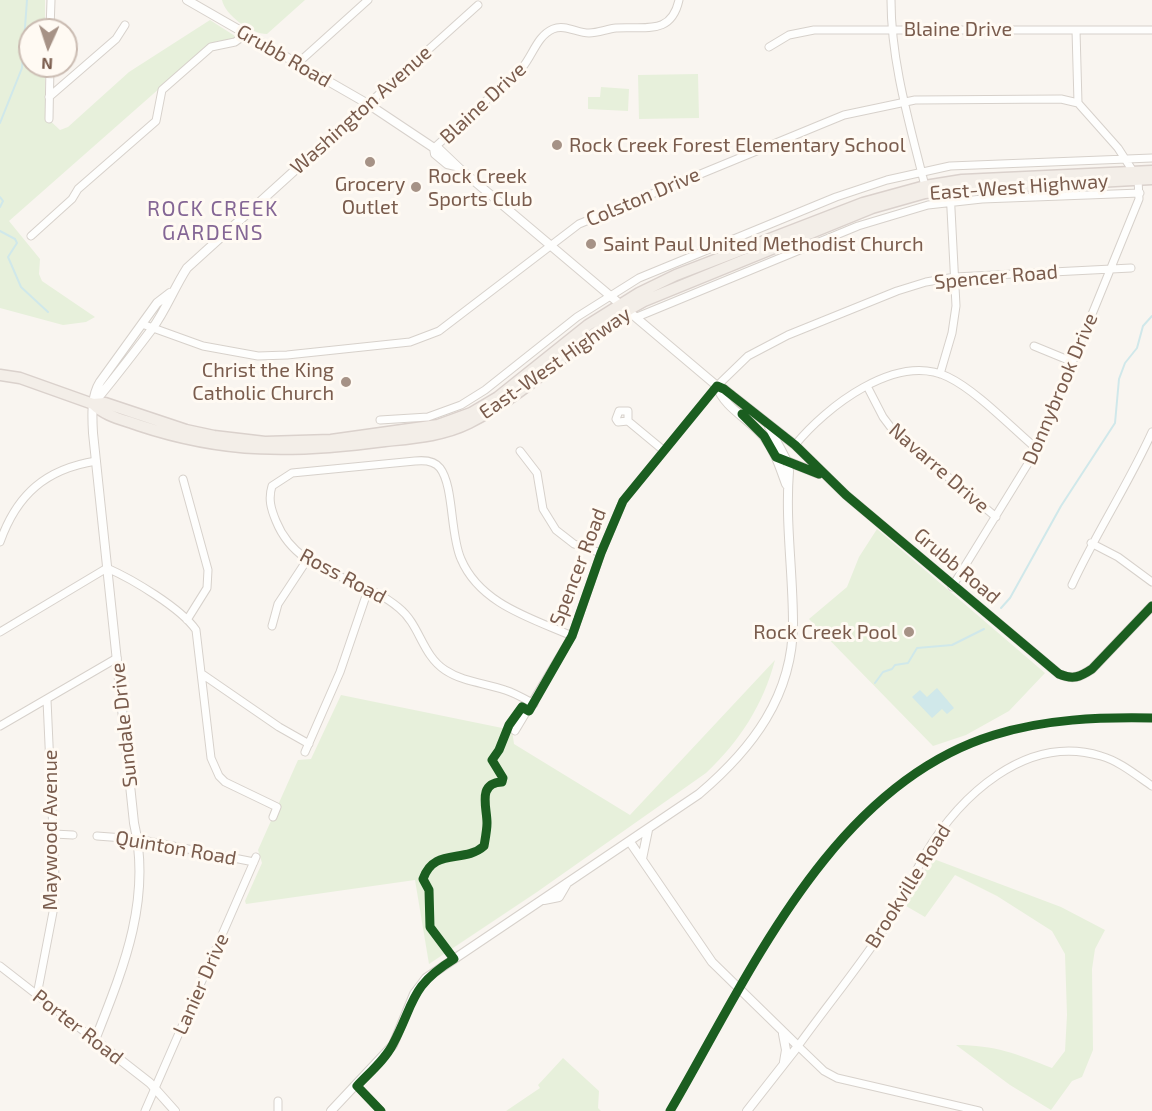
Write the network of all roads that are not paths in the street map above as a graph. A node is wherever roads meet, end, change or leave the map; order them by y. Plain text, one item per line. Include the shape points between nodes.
1 (51, 0) edge
2 (187, 0) edge
3 (368, 0) edge
4 (679, 0) edge
5 (891, 0) edge
6 (478, 5) dead end
7 (50, 18) edge
8 (124, 25) dead end
9 (891, 29) junction
10 (1076, 30) junction
11 (1152, 30) edge
12 (246, 34) junction
13 (769, 47) dead end
14 (298, 63) junction
15 (50, 78) edge
16 (49, 98) junction
17 (904, 101) junction
18 (1078, 103) junction
19 (369, 104) junction
20 (49, 119) dead end
21 (434, 148) junction
22 (1126, 158) junction
23 (1152, 158) edge
24 (921, 171) junction
25 (1152, 171) edge
26 (1136, 175) junction
27 (1152, 179) edge
28 (924, 186) junction
29 (950, 190) junction
30 (1140, 193) junction
31 (951, 202) junction
32 (32, 236) dead end
33 (551, 243) junction
34 (1131, 268) dead end
35 (1112, 269) junction
36 (955, 277) junction
37 (170, 292) junction
38 (610, 295) junction
39 (628, 310) junction
40 (142, 324) junction
41 (152, 329) junction
42 (1034, 346) dead end
43 (1073, 362) junction
44 (940, 374) junction
45 (0, 375) edge
46 (717, 386) junction
47 (867, 386) junction
48 (93, 404) junction
49 (380, 420) dead end
50 (628, 421) dead end
51 (767, 423) junction
52 (415, 424) junction
53 (1152, 432) edge
54 (795, 445) junction
55 (663, 450) junction
56 (1037, 450) junction
57 (520, 451) dead end
58 (776, 457) junction
59 (96, 461) junction
60 (787, 461) junction
61 (825, 477) junction
62 (183, 479) dead end
63 (788, 489) junction
64 (996, 517) junction
65 (0, 542) edge
66 (1091, 543) junction
67 (601, 553) junction
68 (307, 560) junction
69 (107, 568) junction
70 (1152, 582) edge
71 (1072, 585) dead end
72 (952, 587) junction
73 (368, 590) junction
74 (1152, 606) edge
75 (187, 620) junction
76 (272, 626) dead end
77 (0, 632) edge
78 (572, 636) junction
79 (117, 658) junction
80 (202, 674) junction
81 (47, 700) junction
82 (534, 704) junction
83 (0, 726) edge
84 (515, 731) dead end
85 (309, 744) junction
86 (305, 752) dead end
87 (1152, 786) edge
88 (273, 817) dead end
89 (648, 829) junction
90 (54, 834) junction
91 (73, 835) dead end
92 (98, 836) dead end
93 (137, 839) junction
94 (630, 842) junction
95 (615, 852) junction
96 (255, 859) joint
97 (642, 859) junction
98 (0, 966) edge
99 (37, 995) junction
100 (782, 1031) junction
101 (95, 1040) junction
102 (798, 1046) junction
103 (784, 1064) junction
104 (357, 1086) junction
105 (155, 1088) junction
106 (278, 1101) dead end
107 (145, 1111) edge
108 (175, 1111) edge
109 (278, 1111) edge
110 (331, 1111) edge
111 (381, 1111) edge
112 (747, 1111) edge
113 (979, 1111) edge

1 - 7 street
2 - 12 street, Grubb Road
3 - 14 street
4 - 21 street, Blaine Drive via 672,19 658,27 589,33 555,28 543,35 522,68
5 - 9 street
6 - 19 street, Washington Avenue
8 - 16 street via 116,39
9 - 10 street, Blaine Drive
9 - 13 street, Blaine Drive via 814,30 789,35
9 - 17 street
10 - 11 street, Blaine Drive
10 - 18 street
12 - 14 street, Grubb Road
12 - 32 street via 236,42 211,47 162,90 156,121 78,189
14 - 19 street, Grubb Road
15 - 16 street
16 - 20 street
17 - 18 street, Colston Drive via 1061,99
17 - 24 street
17 - 33 street, Colston Drive via 844,115 643,195 586,220
18 - 22 street
19 - 21 street, Grubb Road
19 - 37 street, Washington Avenue via 208,248
21 - 33 street, Grubb Road via 435,154 447,164 456,166
22 - 23 street, East-West Highway
22 - 24 street, East-West Highway via 950,166
22 - 26 street
24 - 28 street
24 - 38 street, East-West Highway via 836,197 639,278
25 - 26 main road, East-West Highway
26 - 27 main road, East-West Highway
26 - 28 main road, East-West Highway via 962,180
26 - 29 main road, East-West Highway
26 - 30 street, Donnybrook Drive
28 - 39 main road, East-West Highway via 862,203 698,267 649,288
29 - 31 street
29 - 39 main road, East-West Highway via 899,199 834,222 669,289
30 - 31 street, East-West Highway
30 - 35 street, Donnybrook Drive
31 - 36 street
31 - 39 street, East-West Highway via 878,218
33 - 38 street, Grubb Road
33 - 41 street, Colston Drive via 448,325 410,342 258,356 219,350
34 - 35 street, Spencer Road
35 - 36 street, Spencer Road
35 - 43 street, Donnybrook Drive
36 - 44 street via 955,320
36 - 46 street, Spencer Road via 897,291 788,335 748,356
37 - 40 street, Washington Avenue
37 - 41 street, Washington Avenue
38 - 39 street, Grubb Road
38 - 52 street, East-West Highway via 471,400
39 - 46 street, Grubb Road
39 - 48 main road, East-West Highway via 501,405 466,425 442,433 324,448 244,449 165,434 102,413
39 - 52 main road, East-West Highway via 574,336 484,407 457,420
40 - 41 street, Colston Drive
40 - 48 street, Washington Avenue via 95,389
41 - 48 street, Washington Avenue
42 - 43 street
43 - 56 street, Donnybrook Drive
44 - 47 street via 906,372
44 - 56 street via 956,382
45 - 48 main road, East-West Highway via 20,378
46 - 51 street, Grubb Road
46 - 55 street, Spencer Road
46 - 58 street, Grubb Road via 720,396 764,436
47 - 54 street via 828,409
47 - 64 street, Navarre Drive via 895,433
48 - 52 main road, East-West Highway via 105,402 186,430 238,440 309,442
48 - 59 street, Sundale Drive
49 - 52 street, East-West Highway
50 - 55 street
51 - 54 street, Grubb Road
51 - 60 street
53 - 66 street via 1133,474
54 - 61 street, Grubb Road
55 - 67 street, Spencer Road via 623,501
56 - 64 street, Donnybrook Drive
57 - 67 street via 537,473 543,509 552,525 574,544
58 - 60 street, Grubb Road
58 - 63 street
59 - 65 street via 55,472 37,484 16,510
59 - 69 street, Sundale Drive
60 - 61 street, Grubb Road
60 - 63 street
61 - 72 street, Grubb Road
62 - 75 street via 208,570 207,588
63 - 89 street via 793,624 783,681 769,715 743,754 699,794
64 - 72 street, Donnybrook Drive
66 - 70 street
66 - 71 street
67 - 78 street, Spencer Road
68 - 73 street, Ross Road
68 - 76 street via 278,604
68 - 78 street, Ross Road via 292,548 274,517 269,500 275,482 292,473 426,460 440,468 446,480 459,556 473,579 489,596 511,609
69 - 75 street via 130,578
69 - 77 street
69 - 79 street, Sundale Drive
72 - 74 street, Grubb Road via 1069,678 1080,677 1092,669
73 - 82 street, Ross Road via 401,609 428,654 445,670 507,690
73 - 85 street via 340,672
75 - 80 street via 196,630
78 - 82 street, Spencer Road
79 - 81 street
79 - 93 street, Sundale Drive
80 - 85 street
80 - 88 street via 211,758 219,776 236,789 277,807
81 - 83 street
81 - 90 street, Maywood Avenue
82 - 84 street, Spencer Road
85 - 86 street
87 - 102 street, Brookville Road via 1102,756 1082,752 1051,754 1016,763 981,785 945,824 887,925
89 - 94 street
89 - 97 street
90 - 91 street
90 - 99 street, Maywood Avenue via 52,912
92 - 93 street, Quinton Road
93 - 96 street, Quinton Road
93 - 101 street, Sundale Drive via 140,887 135,927 124,968
94 - 95 street
94 - 97 street
95 - 97 street
95 - 104 street via 567,885 559,897 543,900 426,978 414,994 393,1045
96 - 105 street, Lanier Drive
97 - 100 street via 725,976
98 - 99 street, Porter Road
99 - 101 street, Porter Road
100 - 102 street
100 - 103 street via 786,1041
101 - 105 street, Porter Road
102 - 103 street, Brookville Road
102 - 113 street via 837,1078
103 - 112 street, Brookville Road
104 - 110 street
104 - 111 street
105 - 107 street, Lanier Drive
105 - 108 street, Porter Road
106 - 109 street

